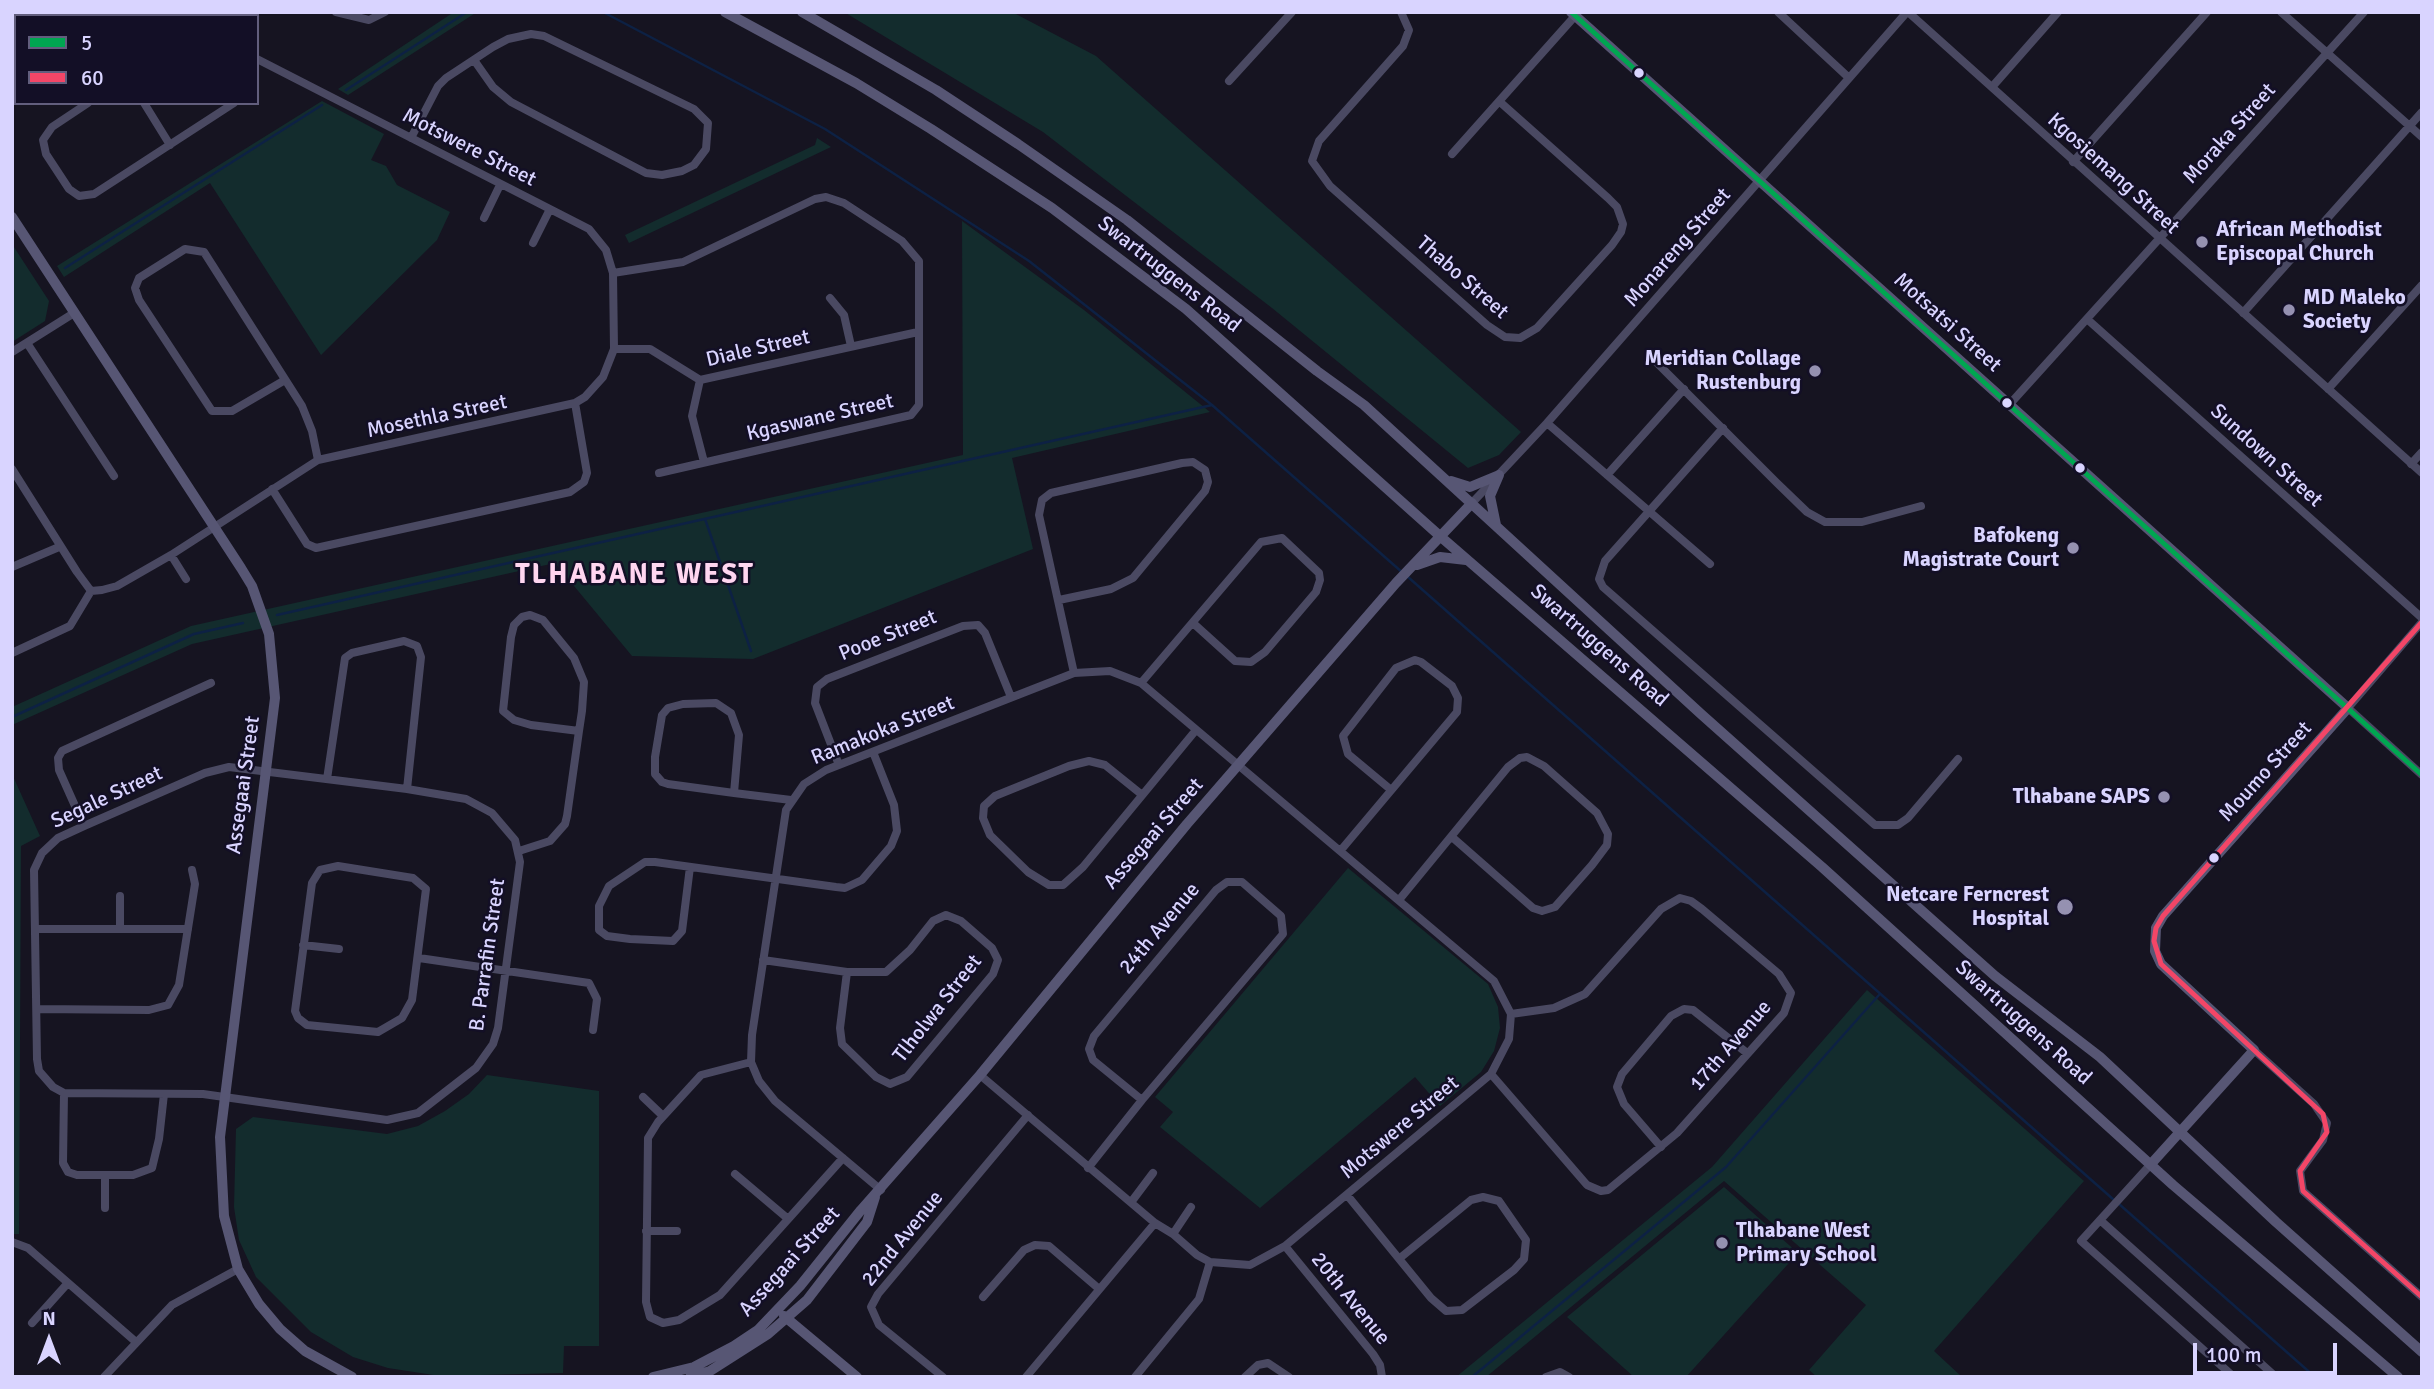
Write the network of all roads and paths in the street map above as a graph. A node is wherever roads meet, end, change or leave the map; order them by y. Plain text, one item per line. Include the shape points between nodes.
1 (336, 12) edge
2 (385, 12) edge
3 (725, 12) edge
4 (802, 12) edge
5 (1292, 12) edge
6 (1401, 12) edge
7 (1778, 12) edge
8 (1907, 12) edge
9 (2058, 12) edge
10 (2207, 12) edge
11 (2281, 12) edge
12 (2364, 12) edge
13 (1573, 14) edge
14 (2328, 52) junction
15 (474, 60) junction
16 (259, 62) edge
17 (1848, 77) junction
18 (1229, 81) dead end
19 (1992, 87) junction
20 (1500, 102) junction
21 (85, 105) edge
22 (145, 105) edge
23 (231, 105) edge
24 (2422, 112) edge
25 (2409, 126) junction
26 (2422, 137) edge
27 (411, 138) junction
28 (170, 145) junction
29 (1452, 154) dead end
30 (2073, 162) junction
31 (1759, 182) junction
32 (500, 185) junction
33 (550, 209) junction
34 (12, 217) edge
35 (484, 218) dead end
36 (2159, 239) junction
37 (533, 243) dead end
38 (613, 273) junction
39 (2422, 285) edge
40 (830, 298) dead end
41 (615, 306) joint
42 (74, 313) junction
43 (2242, 313) junction
44 (2087, 319) junction
45 (918, 332) junction
46 (27, 343) junction
47 (852, 346) junction
48 (614, 349) junction
49 (12, 352) edge
50 (1653, 359) dead end
51 (285, 380) junction
52 (700, 380) junction
53 (1684, 389) junction
54 (2328, 389) junction
55 (575, 403) junction
56 (2009, 405) junction
57 (1547, 423) junction
58 (1723, 428) junction
59 (2422, 452) edge
60 (318, 460) junction
61 (704, 462) junction
62 (2411, 464) junction
63 (659, 473) dead end
64 (2422, 473) edge
65 (13, 474) edge
66 (1499, 475) junction
67 (1607, 475) junction
68 (114, 476) dead end
69 (1445, 478) junction
70 (272, 489) junction
71 (1472, 503) junction
72 (1921, 506) dead end
73 (1649, 511) junction
74 (214, 527) junction
75 (1497, 530) junction
76 (1441, 537) junction
77 (60, 547) junction
78 (171, 555) junction
79 (1710, 564) dead end
80 (12, 567) edge
81 (1477, 567) junction
82 (1410, 569) junction
83 (186, 579) dead end
84 (91, 591) junction
85 (1059, 600) junction
86 (2422, 620) edge
87 (1193, 623) junction
88 (12, 653) edge
89 (1074, 673) junction
90 (211, 683) dead end
91 (1140, 683) junction
92 (1011, 697) junction
93 (2348, 708) junction
94 (1196, 730) junction
95 (579, 731) junction
96 (873, 752) junction
97 (1958, 759) dead end
98 (839, 765) junction
99 (1239, 765) junction
100 (266, 770) junction
101 (2422, 775) edge
102 (327, 779) junction
103 (407, 789) junction
104 (1390, 789) junction
105 (734, 793) junction
106 (1141, 794) junction
107 (791, 800) junction
108 (84, 826) junction
109 (1452, 838) junction
110 (519, 850) junction
111 (1341, 850) junction
112 (690, 867) junction
113 (192, 870) dead end
114 (775, 880) junction
115 (120, 896) dead end
116 (1399, 900) junction
117 (120, 928) junction
118 (36, 929) junction
119 (188, 929) junction
120 (303, 945) junction
121 (339, 949) dead end
122 (419, 958) junction
123 (763, 960) junction
124 (506, 970) junction
125 (847, 972) junction
126 (37, 1009) junction
127 (1511, 1014) junction
128 (593, 1030) dead end
129 (2254, 1050) junction
130 (1746, 1053) junction
131 (751, 1062) junction
132 (1491, 1074) junction
133 (980, 1075) junction
134 (64, 1093) junction
135 (164, 1094) junction
136 (225, 1097) junction
137 (643, 1097) dead end
138 (1142, 1100) junction
139 (1028, 1115) junction
140 (663, 1116) junction
141 (2179, 1130) junction
142 (1661, 1147) junction
143 (843, 1158) junction
144 (2151, 1164) junction
145 (1088, 1168) junction
146 (1153, 1173) dead end
147 (735, 1174) dead end
148 (105, 1175) junction
149 (878, 1194) junction
150 (1347, 1195) junction
151 (1132, 1201) junction
152 (1191, 1207) dead end
153 (105, 1208) dead end
154 (787, 1218) junction
155 (2101, 1220) junction
156 (1155, 1223) junction
157 (646, 1231) junction
158 (677, 1231) dead end
159 (1173, 1234) junction
160 (12, 1242) edge
161 (1285, 1246) junction
162 (1400, 1258) junction
163 (1210, 1262) junction
164 (238, 1269) junction
165 (67, 1284) junction
166 (1098, 1288) junction
167 (984, 1297) dead end
168 (2422, 1297) edge
169 (776, 1310) junction
170 (788, 1318) junction
171 (32, 1324) dead end
172 (136, 1342) junction
173 (2422, 1352) edge
174 (104, 1377) edge
175 (352, 1377) edge
176 (653, 1377) edge
177 (690, 1377) edge
178 (857, 1377) edge
179 (943, 1377) edge
180 (1026, 1377) edge
181 (1135, 1377) edge
182 (1245, 1377) edge
183 (1289, 1377) edge
184 (1382, 1377) edge
185 (1546, 1377) edge
186 (1569, 1377) edge
187 (2234, 1377) edge
188 (2276, 1377) edge
189 (2398, 1377) edge

1 - 2 street via 369,20
3 - 76 street, Swartruggens Road via 856,83 1052,208 1186,309
4 - 69 street, Swartruggens Road via 936,90 1127,220 1364,405
5 - 18 street
6 - 20 street, Thabo Street via 1409,30 1404,46 1319,141 1312,161 1330,186 1486,325 1506,337 1520,338 1537,328 1612,245 1623,224 1618,207
7 - 17 street
8 - 17 street, Monareng Street
8 - 19 street, Kgosiemang Street
9 - 19 street
10 - 30 street
11 - 14 street
12 - 14 street, Moraka Street
13 - 20 street
13 - 31 street, Motsatsi Street
14 - 25 street
14 - 36 street, Moraka Street
15 - 15 street via 520,34 544,36 694,109 708,122 706,149 694,165 681,171 646,173 510,102
15 - 27 street via 438,86
16 - 27 street, Motswere Street
17 - 31 street, Monareng Street
19 - 30 street, Kgosiemang Street
20 - 29 street
21 - 28 street via 52,127 43,140 46,154 79,196 94,194
22 - 28 street
23 - 28 street
24 - 25 street
25 - 26 street
25 - 43 street
27 - 32 street, Motswere Street
30 - 36 street, Kgosiemang Street
31 - 56 street, Motsatsi Street
31 - 57 street, Monareng Street
32 - 33 street, Motswere Street
32 - 35 street
33 - 37 street
33 - 38 street, Motswere Street via 598,238
34 - 42 street, Assegaai Street
36 - 43 street, Kgosiemang Street
36 - 44 street, Moraka Street
38 - 41 street, Motswere Street
38 - 45 street, Kgaswane Street via 683,262 815,199 835,199 915,253
39 - 54 street
40 - 47 street via 844,315
41 - 48 street, Mosethla Street
42 - 46 street
42 - 74 street, Assegaai Street
43 - 54 street, Kgosiemang Street
44 - 56 street, Moraka Street
44 - 86 street, Sundown Street
45 - 47 street, Diale Street
45 - 61 street, Kgaswane Street via 919,405 911,415
46 - 49 street
46 - 68 street
47 - 52 street, Diale Street
48 - 52 street, Diale Street via 650,349
48 - 55 street, Mosethla Street via 603,377
50 - 53 street
51 - 51 street via 204,252 185,249 139,278 135,289 139,300 212,411 232,411
51 - 60 street via 308,418
52 - 61 street via 692,416
53 - 58 street
53 - 67 street
54 - 62 street, Kgosiemang Street
55 - 60 street, Mosethla Street
55 - 70 street via 587,473 584,482 570,492 316,548 307,544
56 - 93 street, Motsatsi Street
57 - 66 street, Monareng Street
57 - 67 street
58 - 72 street via 1797,503 1825,522 1862,522
58 - 73 street
59 - 62 street
60 - 70 street, Mosethla Street
61 - 63 street, Kgaswane Street
62 - 64 street, Kgosiemang Street
65 - 77 street
66 - 69 street via 1470,486
66 - 71 street, Monareng Street
66 - 75 street via 1490,496
67 - 73 street
69 - 71 street, Swartruggens Road
70 - 74 street, Mosethla Street
71 - 75 street, Swartruggens Road
71 - 76 street, Assegaai Street
73 - 79 street
73 - 97 street via 1605,561 1599,579 1604,587 1875,825 1898,825 1908,818
74 - 78 street, Mosethla Street
74 - 100 street, Assegaai Street via 252,586 274,657 275,698
75 - 141 street, Swartruggens Road via 1995,976 2100,1057
76 - 81 street, Swartruggens Road
76 - 82 street, Assegaai Street
77 - 80 street
77 - 84 street
78 - 83 street
78 - 84 street, Mosethla Street via 117,586
81 - 82 street via 1453,556
81 - 144 street, Swartruggens Road via 1802,849
82 - 99 street, Assegaai Street
84 - 88 street via 70,626
85 - 85 street via 1038,509 1046,495 1182,463 1205,470 1205,491 1133,578 1111,589
85 - 89 street
86 - 93 street
87 - 87 street via 1268,538 1288,542 1319,573 1316,592 1251,662 1235,661
87 - 91 street
89 - 91 street, Ramakoka Street via 1110,671
89 - 92 street, Ramakoka Street
90 - 108 street via 62,751 59,770
91 - 94 street, Ramakoka Street
92 - 96 street, Ramakoka Street
92 - 98 street, Pooe Street via 985,633 978,625 963,626 817,687 815,703
93 - 101 street, Motsatsi Street
93 - 129 street, Moumo Street via 2156,928 2155,951 2161,964
94 - 99 street, Ramakoka Street
94 - 106 street
95 - 95 street via 581,670 543,620 522,617 511,637 503,711 514,720
95 - 110 street via 565,824 550,841
96 - 98 street, Ramakoka Street
96 - 114 street via 896,814 897,831 891,846 862,880 845,888
98 - 107 street, Ramakoka Street via 814,776
99 - 111 street
99 - 133 street, Assegaai Street
100 - 102 street, B. Parrafin Street
100 - 108 street, Segale Street via 218,768
100 - 136 street, Assegaai Street
102 - 103 street, B. Parrafin Street
102 - 103 street via 345,658 404,641 417,646 421,657
103 - 110 street, B. Parrafin Street via 478,804 506,827
104 - 104 street via 1348,754 1343,736 1396,668 1421,662 1452,687 1459,705
104 - 111 street
105 - 105 street via 658,779 655,757 662,715 668,708 716,703 731,713 739,735
105 - 107 street
106 - 106 street via 1063,885 1049,885 1028,872 990,835 983,818 984,806 995,796 1089,761 1105,765
107 - 114 street
108 - 118 street, Segale Street via 48,845 37,860
109 - 109 street via 1508,767 1527,757 1545,766 1597,813 1608,834 1607,845 1585,873 1555,906 1542,911
109 - 116 street
110 - 124 street, B. Parrafin Street
111 - 116 street
112 - 112 street via 682,931 673,941 607,936 599,930 602,897 622,875 645,862
112 - 114 street
113 - 119 street via 195,884
114 - 123 street
115 - 117 street
116 - 127 street via 1494,981
117 - 118 street
117 - 119 street
118 - 126 street, Segale Street
119 - 126 street via 179,985 168,1005 149,1010
120 - 121 street
120 - 122 street via 295,1003 298,1018 307,1025 356,1033 378,1032 402,1018 412,1000
120 - 122 street via 314,876 338,866 422,883 427,898
122 - 124 street
123 - 125 street, Tlholwa Street
123 - 131 street
124 - 128 street via 589,983 597,999
124 - 136 street, B. Parrafin Street via 498,1028 486,1056 418,1113 387,1121
125 - 125 street, Tlholwa Street via 886,972 933,921 946,915 961,921 992,948 998,960 993,974 907,1077 890,1084 876,1077 842,1044
126 - 134 street, Segale Street via 39,1071
127 - 130 street, 17th Avenue via 1554,1008 1585,994 1661,909 1680,898 1702,909 1779,974 1790,990 1784,1013
127 - 132 street, Motswere Street via 1509,1039
129 - 141 street
129 - 168 street, Moumo Street via 2314,1104 2327,1123 2323,1140 2300,1171 2303,1191
130 - 142 street, 17th Avenue
130 - 142 street via 1693,1010 1671,1016 1622,1074 1617,1087 1624,1104
131 - 140 street via 701,1075
131 - 143 street via 775,1101
132 - 142 street, 17th Avenue via 1594,1189 1608,1189
132 - 150 street, Motswere Street
133 - 139 street
133 - 149 street, Assegaai Street
134 - 135 street
134 - 148 street via 65,1168 77,1175
135 - 136 street
135 - 148 street via 152,1168 134,1175
136 - 164 street, Assegaai Street via 221,1185
137 - 140 street
138 - 138 street, 24th Avenue via 1093,1060 1090,1042 1216,890 1227,882 1242,882 1281,916 1283,934
138 - 145 street, 24th Avenue
139 - 145 street
139 - 179 street, 22nd Avenue via 878,1294 872,1307 879,1325
140 - 157 street via 646,1147
141 - 144 street
141 - 173 street, Swartruggens Road
143 - 149 street
143 - 154 street
144 - 155 street
144 - 189 street, Swartruggens Road
145 - 151 street
146 - 151 street
147 - 154 street
148 - 153 street
149 - 169 street, Assegaai Street
149 - 170 street, Assegaai Street via 867,1222
150 - 161 street, Motswere Street
150 - 162 street
151 - 156 street
152 - 159 street
154 - 157 street via 720,1295 679,1320 663,1323 647,1311
155 - 187 street via 2081,1241
155 - 188 street
156 - 159 street
156 - 166 street
157 - 158 street
159 - 163 street
160 - 165 street via 28,1248
161 - 163 street, Motswere Street via 1250,1265
161 - 184 street, 20th Avenue via 1373,1354
162 - 162 street via 1439,1306 1453,1312 1514,1270 1524,1259 1526,1240 1499,1202 1483,1197 1471,1200
163 - 181 street via 1199,1299
164 - 172 street via 172,1305
164 - 175 street, Assegaai Street via 280,1329 305,1351
165 - 171 street
165 - 172 street
166 - 167 street via 1055,1250 1035,1245 1020,1254
166 - 180 street
169 - 170 street
169 - 176 street, Assegaai Street via 758,1329 716,1357
170 - 177 street, Assegaai Street via 710,1371
170 - 178 street
172 - 174 street
182 - 183 street via 1268,1363
185 - 186 street via 1560,1372

